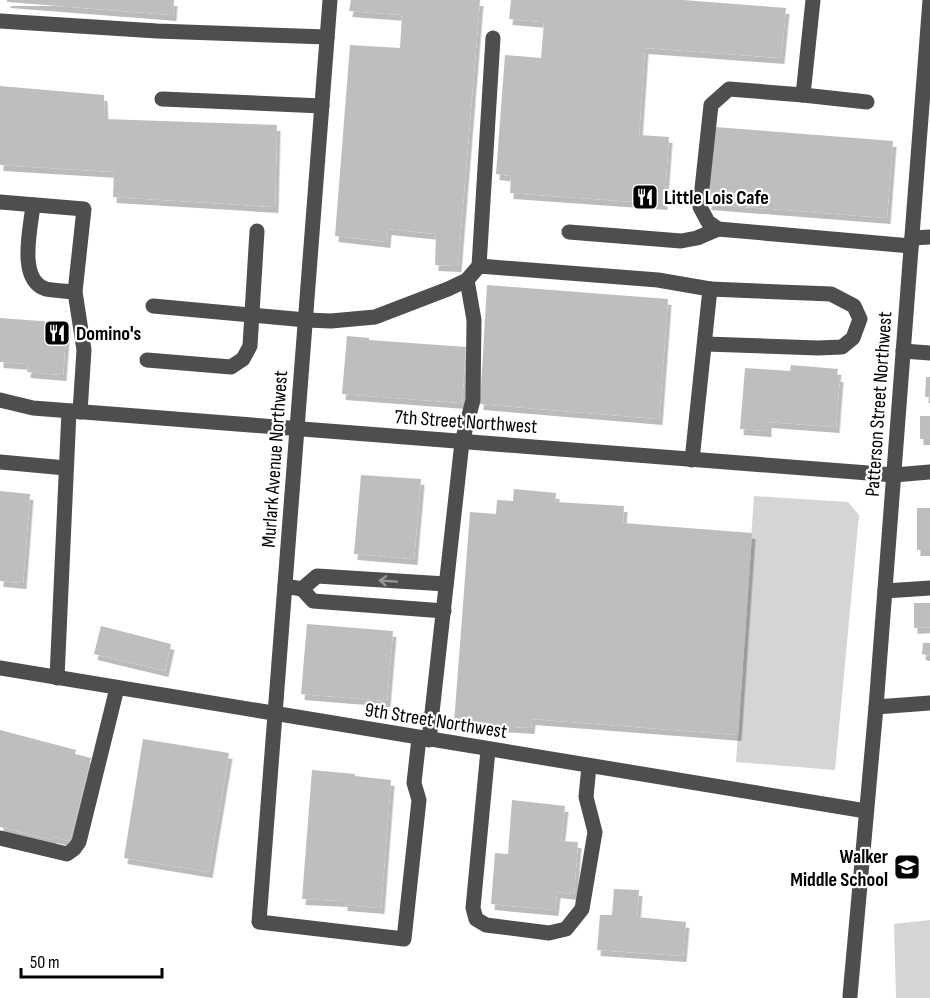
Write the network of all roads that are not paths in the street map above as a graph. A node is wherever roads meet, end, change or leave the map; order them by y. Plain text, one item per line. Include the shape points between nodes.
1 (330, 0) edge
2 (813, 0) edge
3 (930, 0) edge
4 (0, 21) edge
5 (327, 37) junction
6 (493, 38) dead end
7 (803, 96) junction
8 (162, 99) dead end
9 (867, 102) dead end
10 (322, 106) junction
11 (926, 119) edge
12 (0, 202) edge
13 (33, 205) junction
14 (718, 229) junction
15 (257, 231) dead end
16 (569, 232) dead end
17 (930, 237) edge
18 (912, 242) junction
19 (479, 266) junction
20 (467, 279) junction
21 (710, 289) junction
22 (75, 292) junction
23 (153, 306) dead end
24 (253, 315) junction
25 (306, 320) junction
26 (706, 344) junction
27 (903, 351) junction
28 (930, 353) edge
29 (147, 360) dead end
30 (0, 400) edge
31 (74, 412) junction
32 (298, 429) junction
33 (462, 442) junction
34 (692, 460) junction
35 (0, 462) edge
36 (66, 468) junction
37 (930, 472) edge
38 (894, 475) junction
39 (446, 584) junction
40 (285, 586) junction
41 (930, 588) edge
42 (302, 589) junction
43 (885, 591) junction
44 (444, 611) junction
45 (0, 668) edge
46 (57, 678) junction
47 (117, 688) junction
48 (930, 703) edge
49 (876, 707) junction
50 (275, 715) junction
51 (424, 739) junction
52 (488, 750) junction
53 (589, 766) junction
54 (866, 812) junction
55 (0, 838) edge
56 (850, 996) dead end

1 - 5 street, Murlark Avenue Northwest
2 - 7 street
3 - 11 street, Patterson Street Northwest
4 - 5 street
5 - 10 street, Murlark Avenue Northwest
6 - 19 street
7 - 9 street
7 - 14 street via 729,89 711,105 700,207 708,222
8 - 10 street
10 - 25 street, Murlark Avenue Northwest
11 - 18 street, Patterson Street Northwest
12 - 13 street
13 - 22 street via 28,265 31,277 46,289
13 - 22 street via 84,209
14 - 16 street via 681,241
14 - 18 street
15 - 24 street
17 - 18 street
18 - 27 street, Patterson Street Northwest
19 - 20 street
19 - 21 street via 658,280
20 - 25 street via 375,317
20 - 33 street via 474,320 473,400
21 - 26 street
21 - 26 street via 831,294 854,306 860,319 853,338 842,347
22 - 31 street via 84,350
23 - 24 street
24 - 25 street
24 - 29 street via 250,346 243,359 231,367
25 - 32 street, Murlark Avenue Northwest
26 - 34 street
27 - 28 street
27 - 38 street, Patterson Street Northwest
30 - 31 street, 7th Street Northwest
31 - 32 street, 7th Street Northwest
31 - 36 street
32 - 33 street, 7th Street Northwest
32 - 40 street, Murlark Avenue Northwest
33 - 34 street, 7th Street Northwest
33 - 39 street
34 - 38 street, 7th Street Northwest
35 - 36 street
36 - 46 street
37 - 38 street, 7th Street Northwest
38 - 43 street, Patterson Street Northwest
39 -> 42 street via 317,576
39 - 44 street
40 - 42 street
40 - 50 street, Murlark Avenue Northwest
41 - 43 street
42 - 44 street via 314,601
43 - 49 street, Patterson Street Northwest
44 - 51 street
45 - 46 street, 9th Street Northwest
46 - 47 street, 9th Street Northwest
47 - 50 street, 9th Street Northwest
47 - 55 street via 75,849 67,854
48 - 49 street
49 - 54 street, Patterson Street Northwest
50 - 51 street, 9th Street Northwest
50 - 51 street, Murlark Avenue Northwest via 260,922 404,939 419,800 414,783
51 - 52 street, 9th Street Northwest
52 - 53 street, 9th Street Northwest
52 - 53 street via 473,908 476,919 486,925 549,933 566,929 582,909 595,832 586,797
53 - 54 street, 9th Street Northwest
54 - 56 street, Patterson Street Northwest

